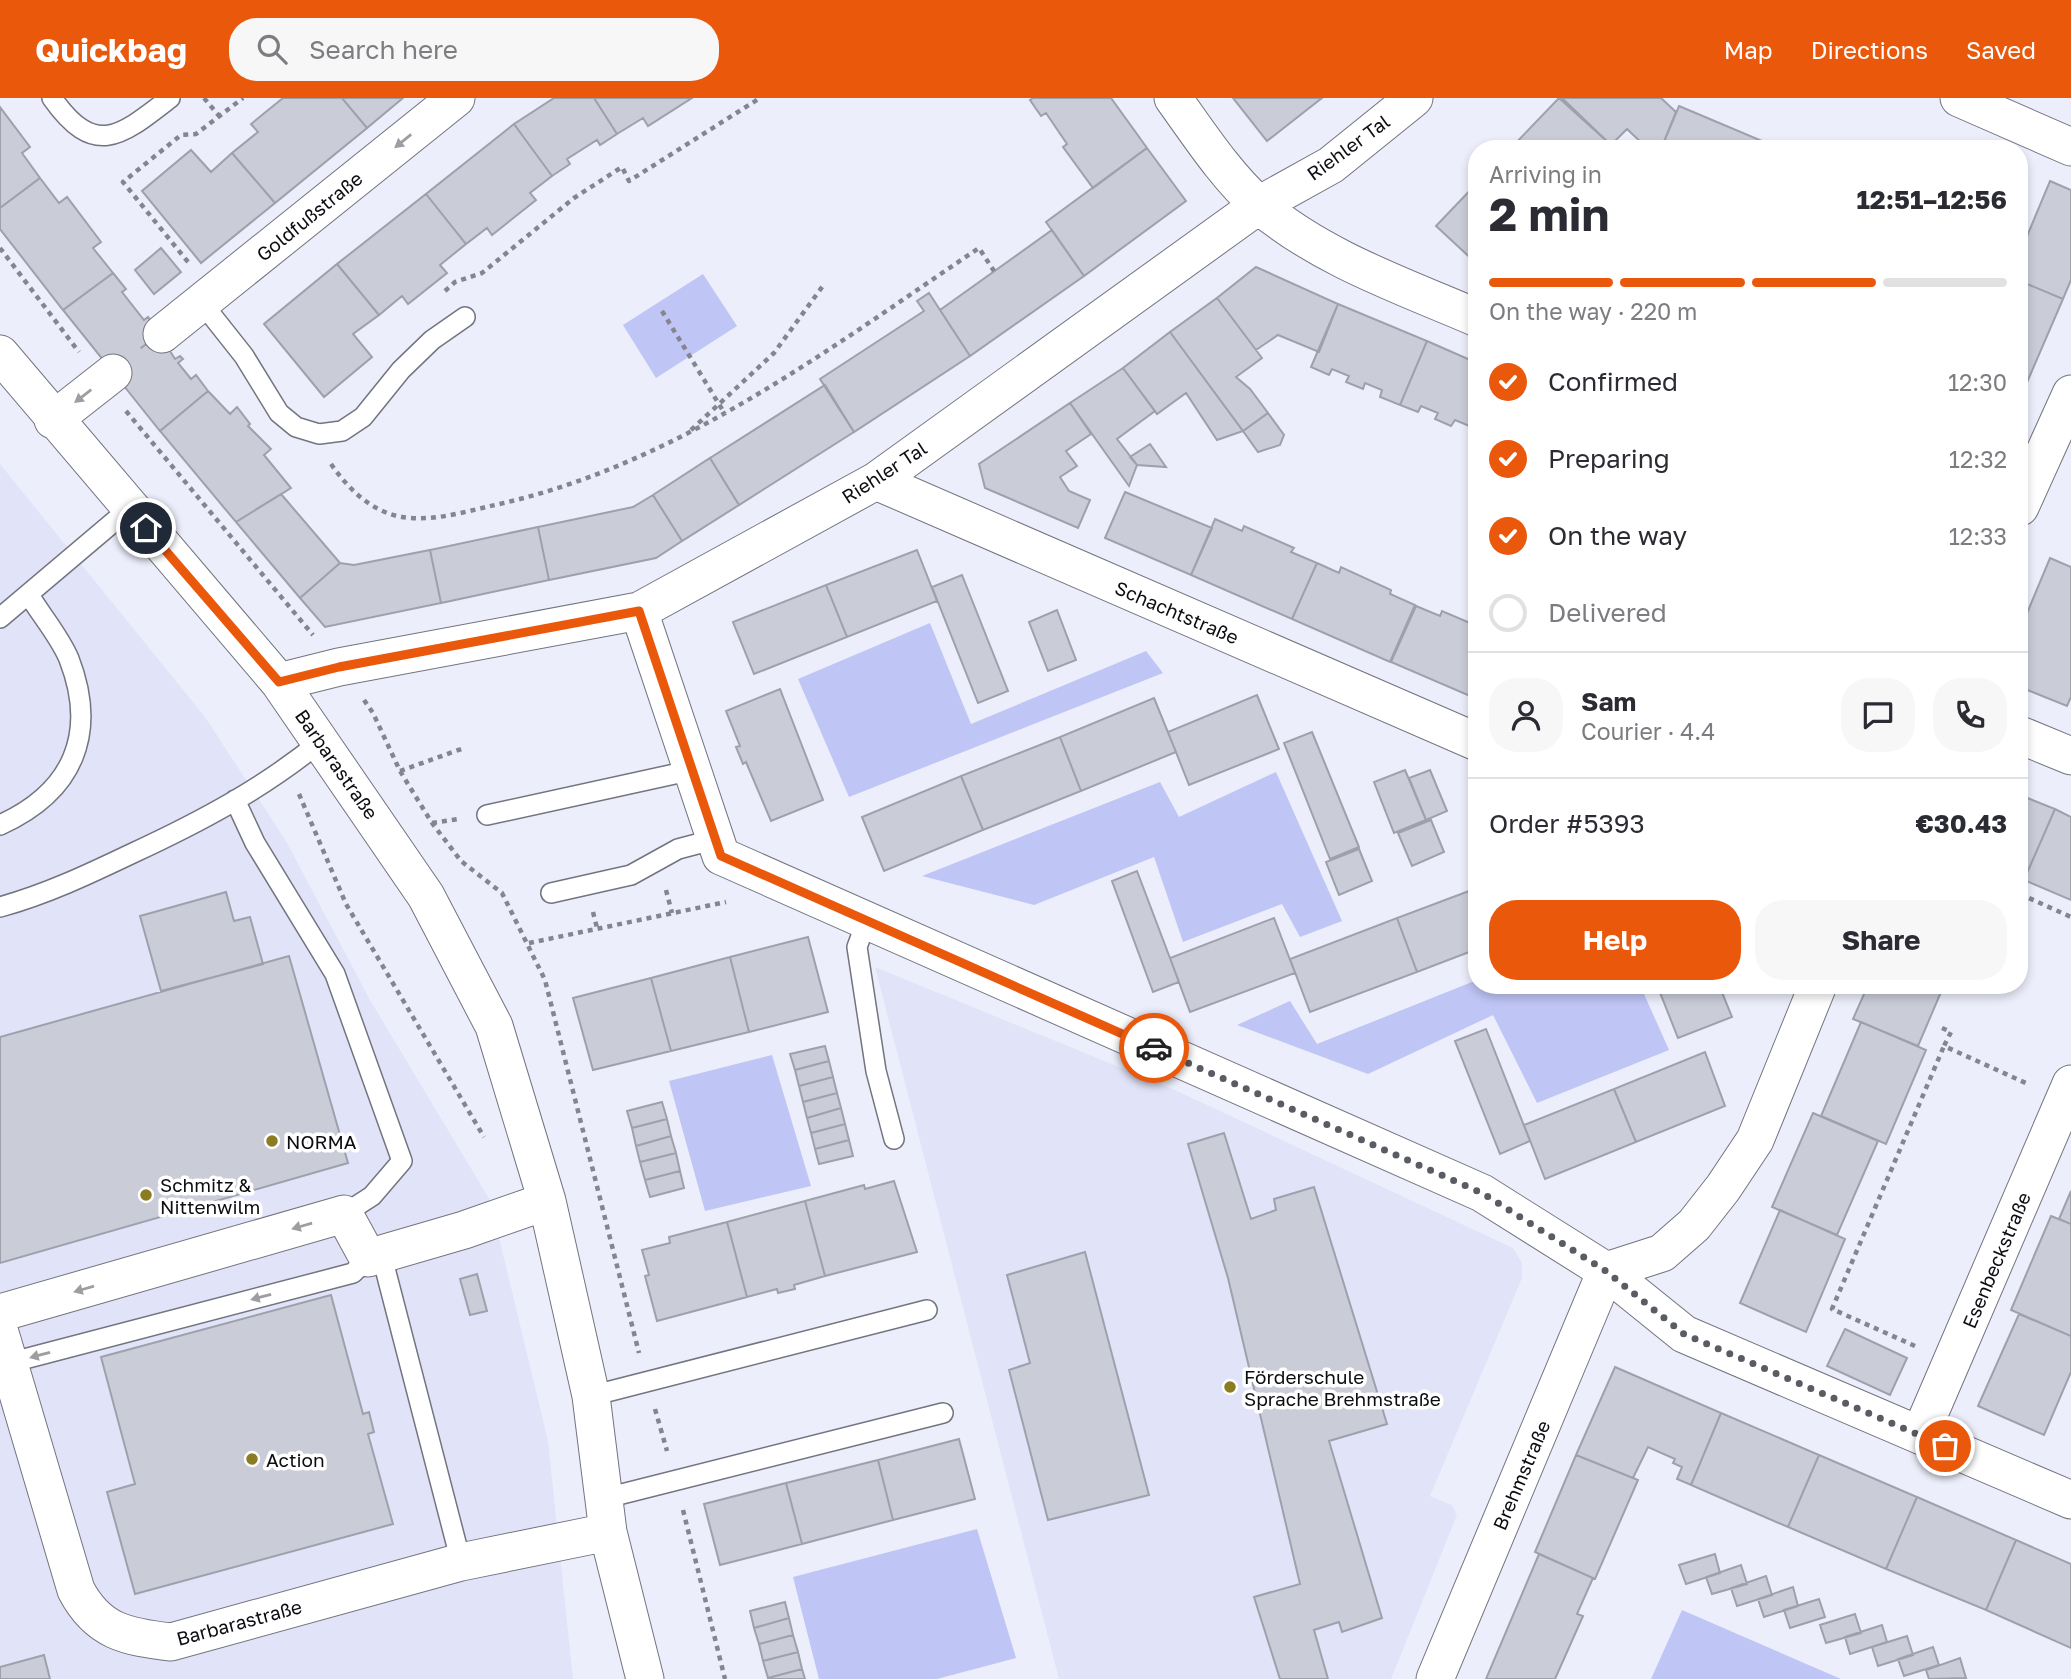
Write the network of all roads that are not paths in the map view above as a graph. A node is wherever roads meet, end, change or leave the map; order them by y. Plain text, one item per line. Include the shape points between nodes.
1 (51, 98) edge
2 (170, 98) edge
3 (457, 98) edge
4 (1172, 98) edge
5 (1413, 98) edge
6 (1959, 98) edge
7 (2071, 146) edge
8 (1259, 205) junction
9 (209, 297) junction
10 (1468, 314) edge
11 (464, 317) dead end
12 (162, 334) tunnel mouth
13 (0, 354) edge
14 (113, 373) tunnel mouth
15 (2071, 394) edge
16 (53, 420) junction
17 (876, 481) junction
18 (2028, 490) edge
19 (130, 508) junction
20 (29, 595) junction
21 (639, 611) junction
22 (0, 618) edge
23 (279, 682) junction
24 (1468, 738) edge
25 (2028, 738) edge
26 (321, 741) junction
27 (2071, 756) edge
28 (693, 770) junction
29 (235, 800) junction
30 (487, 815) dead end
31 (0, 825) edge
32 (716, 839) junction
33 (551, 893) dead end
34 (0, 908) edge
35 (867, 920) junction
36 (1814, 994) edge
37 (2067, 1092) edge
38 (894, 1139) dead end
39 (547, 1201) junction
40 (344, 1214) junction
41 (374, 1255) junction
42 (1606, 1271) junction
43 (927, 1310) dead end
44 (0, 1313) edge
45 (4, 1348) edge
46 (591, 1396) junction
47 (943, 1413) dead end
48 (1920, 1435) junction
49 (2071, 1500) edge
50 (605, 1515) junction
51 (461, 1562) junction
52 (645, 1679) edge
53 (1435, 1679) edge

1 - 2 lane via 82,132 102,136 119,134
3 -> 9 street, Goldfußstraße
4 - 8 street via 1208,148
5 - 8 street, Riehler Tal via 1331,165
6 - 7 street
8 - 10 street via 1336,258
8 - 17 street, Riehler Tal
9 - 11 lane via 279,413 296,427 319,434 342,431 363,417 401,370
9 - 12 street, Goldfußstraße
13 - 16 street, Barbarastraße
14 -> 16 street
15 - 18 street
16 - 19 street, Barbarastraße
17 - 21 street, Riehler Tal
17 - 24 street, Schachtstraße
19 - 20 lane
19 - 23 street, Barbarastraße
20 - 22 lane
20 - 31 lane via 68,656 80,698 79,747 54,789 20,816
21 - 23 street, Riehler Tal
21 - 28 street
23 - 26 street, Barbarastraße
25 - 27 street
26 - 29 lane via 288,768
26 - 39 street, Barbarastraße via 426,896 494,1026
28 - 30 lane
28 - 32 street
29 - 34 lane via 199,822 47,894
29 - 40 lane via 255,843 335,974 402,1161 372,1196
32 - 33 lane via 678,849 631,875
32 - 35 street via 721,856
35 - 38 lane via 857,947 876,1071
35 - 42 street via 1482,1193
36 - 42 street via 1755,1140 1723,1188 1694,1225 1662,1253
37 - 48 street, Esenbeckstraße
39 - 41 street, Barbarastraße
39 - 46 street, Barbarastraße
40 - 41 street
40 -> 44 street
41 -> 45 lane, Barbarastraße via 353,1273
41 - 51 lane
42 - 48 street via 1684,1334
42 - 53 street, Brehmstraße
43 - 46 lane
45 - 51 street, Barbarastraße via 76,1590 100,1624 138,1638 171,1642
46 - 50 street, Barbarastraße
47 - 50 lane
48 - 49 street
50 - 51 street, Barbarastraße
50 - 52 street, Barbarastraße

